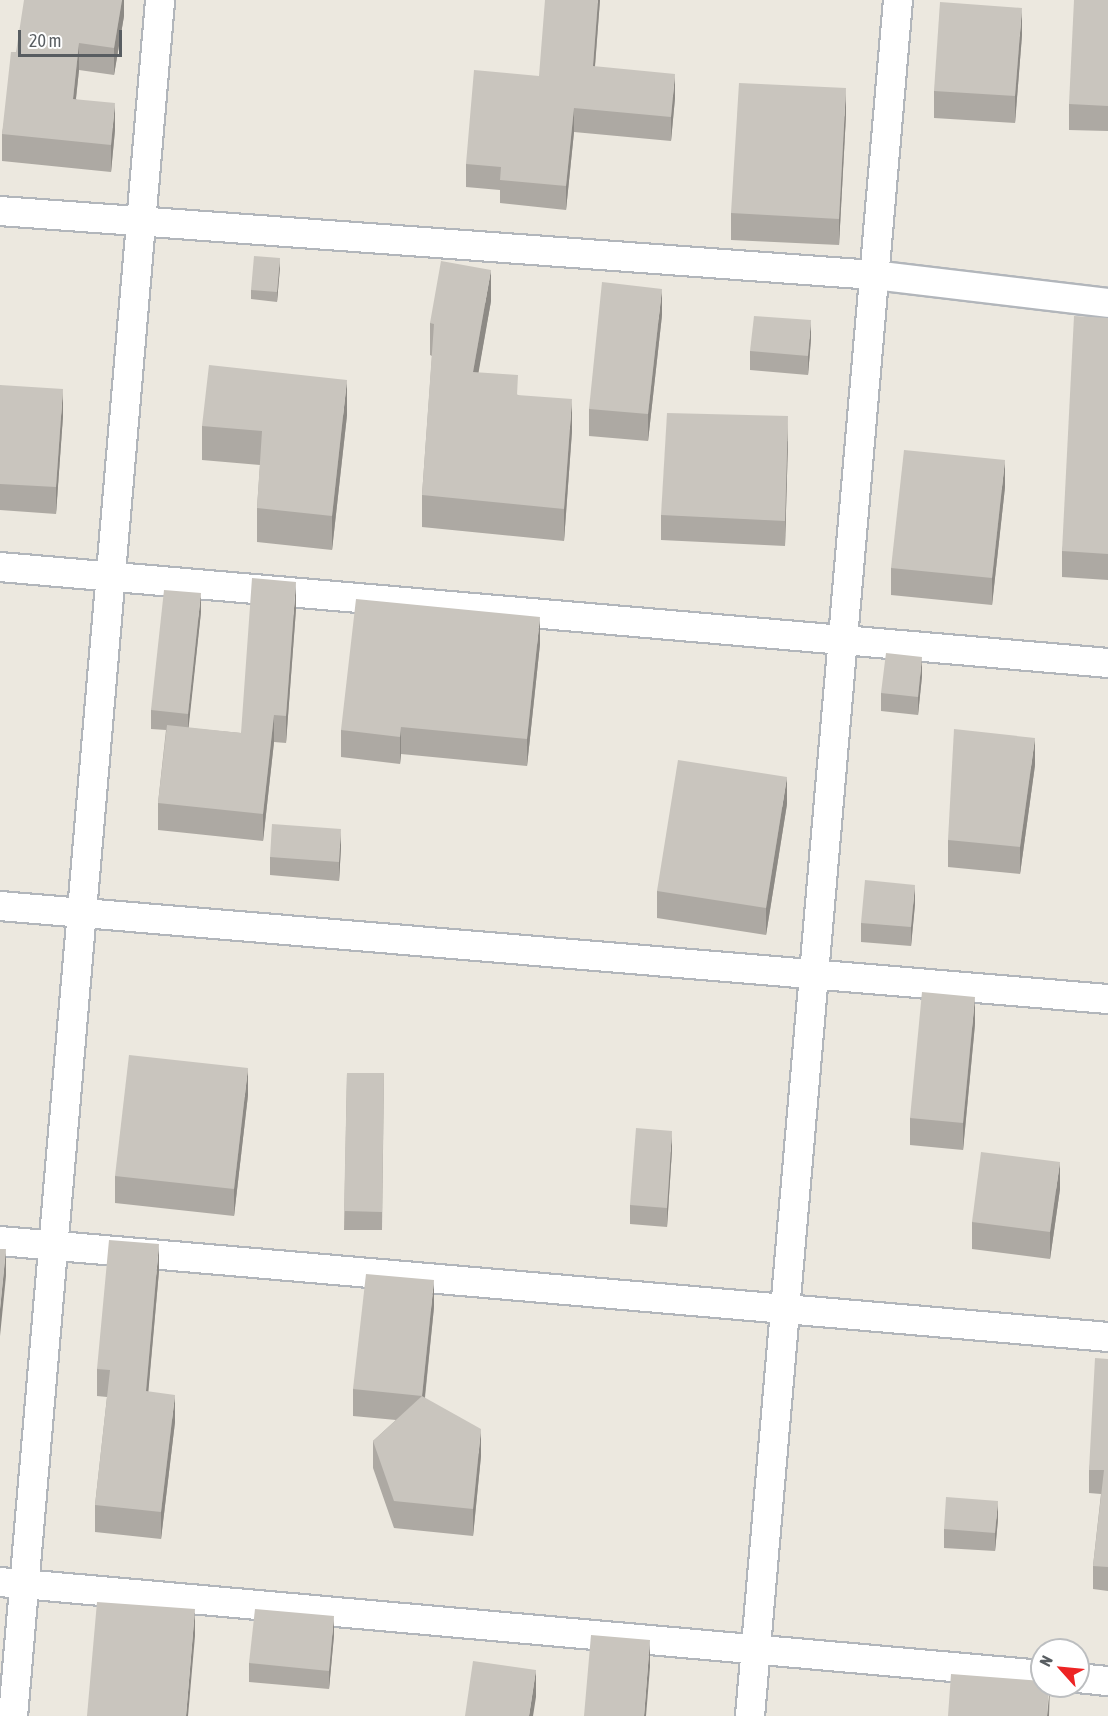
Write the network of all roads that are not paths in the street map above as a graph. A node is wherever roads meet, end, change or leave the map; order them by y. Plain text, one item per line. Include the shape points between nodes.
1 (160, 0) edge
2 (897, 0) edge
3 (0, 211) edge
4 (141, 224) junction
5 (874, 275) junction
6 (1108, 303) edge
7 (0, 567) edge
8 (111, 577) junction
9 (843, 640) junction
10 (1108, 663) edge
11 (0, 906) edge
12 (81, 916) junction
13 (814, 973) junction
14 (1108, 999) edge
15 (0, 1241) edge
16 (53, 1246) junction
17 (785, 1309) junction
18 (1108, 1337) edge
19 (12, 1583) edge
20 (756, 1650) junction
21 (1030, 1674) edge
22 (1090, 1679) edge
23 (1108, 1681) edge
24 (13, 1716) edge
25 (750, 1716) edge

1 - 4 street
2 - 5 street
3 - 4 street
4 - 5 street
4 - 8 street
5 - 6 street
5 - 9 street
7 - 8 street
8 - 9 street
8 - 12 street
9 - 10 street
9 - 13 street
11 - 12 street
12 - 13 street
12 - 16 street
13 - 14 street
13 - 17 street
15 - 16 street
16 - 17 street
16 - 19 street
17 - 18 street
17 - 20 street
19 - 20 street
19 - 24 street
20 - 21 street
20 - 25 street
22 - 23 street

